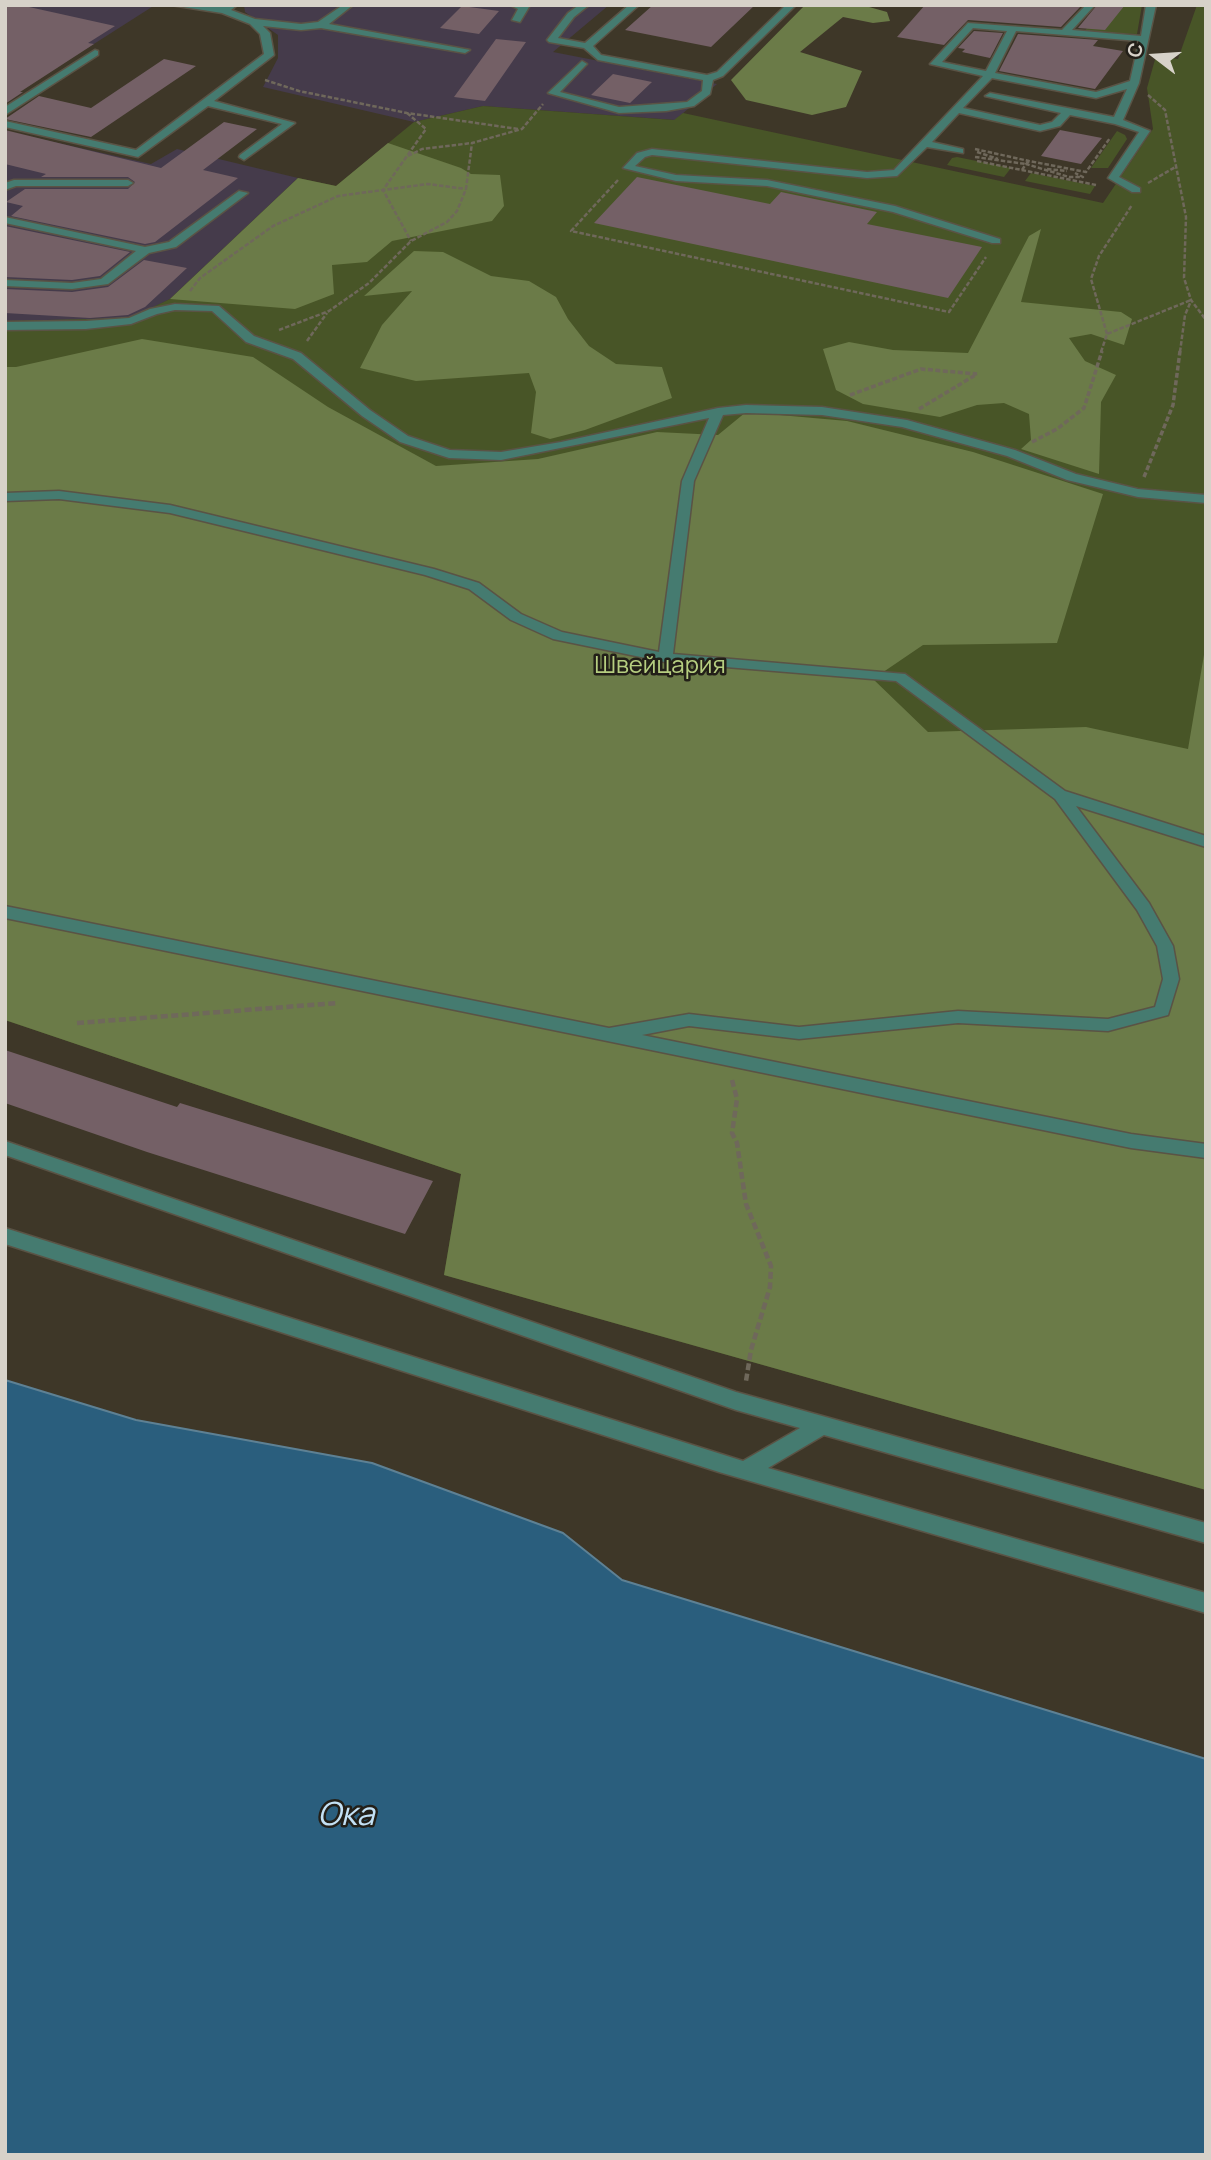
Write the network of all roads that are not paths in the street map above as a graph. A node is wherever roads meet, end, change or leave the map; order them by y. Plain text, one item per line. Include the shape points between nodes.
1 (175, 5) edge
2 (349, 5) edge
3 (514, 5) edge
4 (585, 5) edge
5 (635, 5) edge
6 (792, 5) edge
7 (1091, 5) edge
8 (1150, 5) edge
9 (229, 8) edge
10 (517, 20) dead end
11 (253, 22) junction
12 (960, 22) dead end
13 (321, 25) junction
14 (971, 25) junction
15 (1014, 27) junction
16 (1064, 33) junction
17 (1144, 39) junction
18 (587, 46) junction
19 (465, 50) dead end
20 (95, 53) dead end
21 (582, 64) dead end
22 (989, 75) junction
23 (708, 78) junction
24 (1134, 83) junction
25 (989, 96) dead end
26 (208, 103) junction
27 (958, 110) junction
28 (1068, 111) junction
29 (5, 112) edge
30 (5, 124) edge
31 (1116, 126) junction
32 (927, 144) junction
33 (964, 150) road end
34 (244, 157) dead end
35 (128, 183) dead end
36 (5, 187) edge
37 (1136, 190) road end
38 (243, 193) dead end
39 (5, 220) edge
40 (996, 241) road end
41 (145, 250) junction
42 (5, 282) edge
43 (5, 326) edge
44 (719, 412) junction
45 (5, 497) edge
46 (1206, 499) edge
47 (665, 658) junction
48 (1060, 795) junction
49 (1206, 842) edge
50 (5, 912) edge
51 (607, 1035) junction
52 (5, 1147) edge
53 (1206, 1152) edge
54 (5, 1236) edge
55 (822, 1425) junction
56 (746, 1470) junction
57 (1206, 1533) edge
58 (1206, 1603) edge

1 - 9 lane
2 - 13 lane
3 - 10 lane via 524,7
4 - 18 lane via 552,40
5 - 18 lane
6 - 23 lane via 720,74
7 - 16 lane
8 - 17 lane
9 - 11 lane
11 - 13 lane
11 - 26 lane via 264,33 269,55
12 - 14 lane
13 - 19 lane
14 - 15 lane
14 - 22 lane via 935,64
15 - 16 lane
15 - 22 lane
16 - 17 lane
17 - 24 lane
18 - 23 lane via 598,57
20 - 29 lane
21 - 23 lane via 553,93 619,110 690,104 706,92
22 - 24 lane via 1096,95
22 - 27 lane
24 - 31 lane
25 - 28 lane
26 - 30 lane via 138,153
26 - 34 lane via 290,123
27 - 28 lane via 1040,128 1056,124
27 - 32 lane
28 - 31 lane
31 - 37 lane via 1145,131 1113,178
32 - 33 lane
32 - 40 lane via 905,168 881,176 652,152 641,155 628,168 676,178 780,186 895,209
35 - 36 lane via 46,181
38 - 41 lane via 173,245
39 - 41 lane
41 - 42 lane via 104,282 72,286
43 - 44 lane via 86,325 131,321 175,307 215,308 250,339 297,356 404,439 449,454 501,456
44 - 46 lane via 822,411 903,423 1011,453 1072,477 1138,493
44 - 47 lane via 688,481
45 - 47 lane via 59,495 170,509 429,572 474,586 516,617 558,636
47 - 48 lane via 900,677
48 - 49 lane
48 - 51 lane via 1143,907 1165,946 1171,979 1161,1011 1108,1025 958,1017 799,1033 689,1020
50 - 51 lane
51 - 53 lane via 1131,1142
52 - 55 lane via 742,1403
54 - 56 lane
55 - 56 lane
55 - 57 lane
56 - 58 lane

